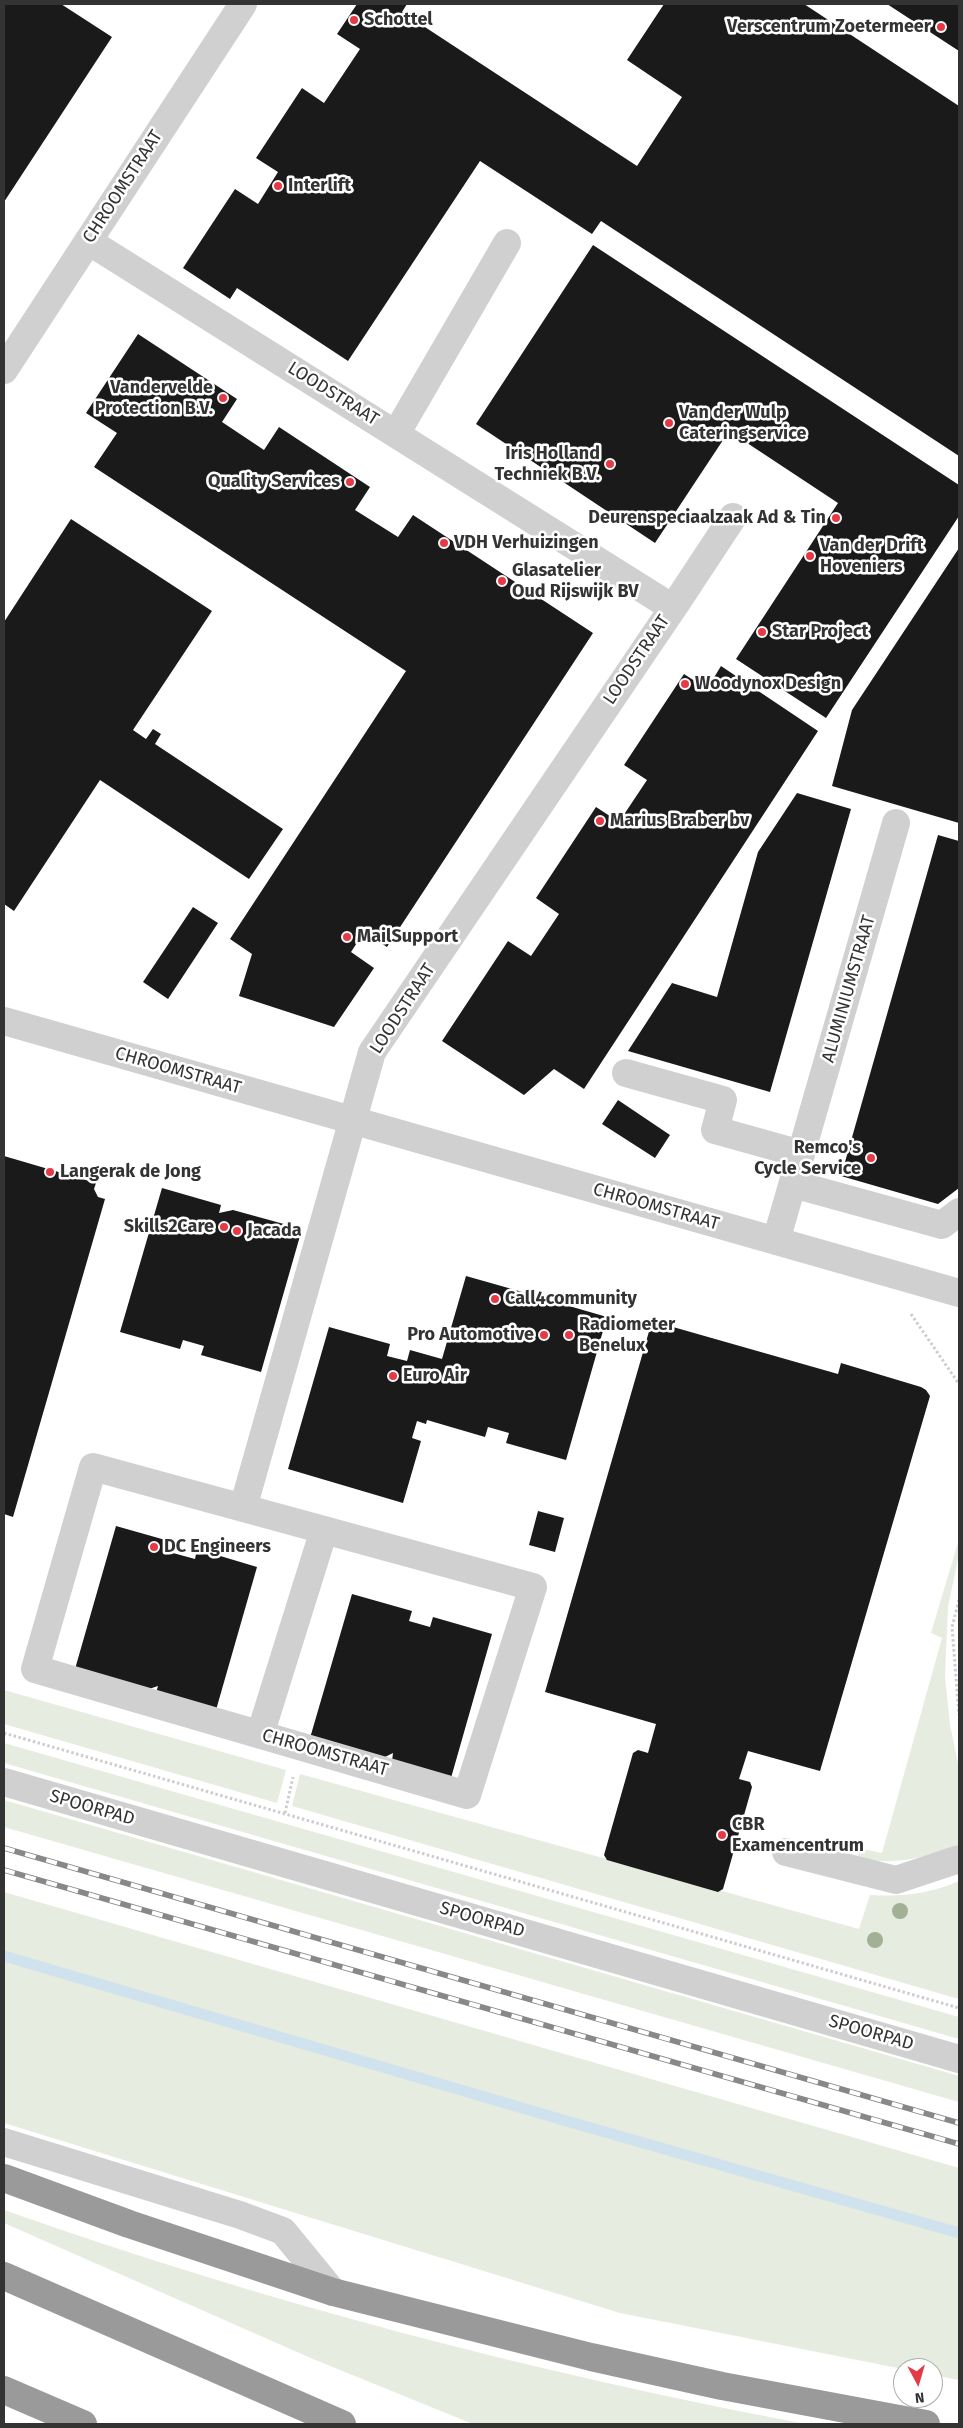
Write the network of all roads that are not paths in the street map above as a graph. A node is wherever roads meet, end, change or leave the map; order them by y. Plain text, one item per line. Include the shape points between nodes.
1 (243, 4) edge
2 (88, 241) junction
3 (507, 243) dead end
4 (4, 370) edge
5 (396, 434) junction
6 (733, 516) dead end
7 (673, 608) junction
8 (896, 823) dead end
9 (4, 1021) edge
10 (626, 1073) dead end
11 (352, 1120) junction
12 (801, 1154) junction
13 (793, 1184) junction
14 (959, 1212) edge
15 (776, 1241) junction
16 (959, 1293) edge
17 (243, 1508) junction
18 (324, 1530) junction
19 (260, 1735) junction
20 (4, 1782) edge
21 (786, 1852) dead end
22 (959, 1859) edge
23 (959, 2059) edge
24 (4, 2142) edge
25 (4, 2178) edge
26 (4, 2276) edge
27 (333, 2292) junction
28 (4, 2390) edge
29 (83, 2424) edge
30 (342, 2424) edge
31 (926, 2424) edge

1 - 2 street, CHROOMSTRAAT
2 - 4 street, CHROOMSTRAAT
2 - 5 street, LOODSTRAAT
3 - 5 street
5 - 7 street, LOODSTRAAT
6 - 7 street
7 - 11 street, LOODSTRAAT via 372,1052
8 - 12 street, ALUMINIUMSTRAAT
9 - 11 street, CHROOMSTRAAT
10 - 12 street via 723,1100 715,1130
11 - 15 street, CHROOMSTRAAT
11 - 17 street
12 - 13 street, ALUMINIUMSTRAAT
13 - 14 street via 942,1224
13 - 15 street, ALUMINIUMSTRAAT
15 - 16 street, CHROOMSTRAAT
17 - 18 street, CHROOMSTRAAT
17 - 19 street, CHROOMSTRAAT via 93,1467 35,1669
18 - 19 street
18 - 19 street, CHROOMSTRAAT via 533,1587 467,1795
20 - 23 street, SPOORPAD
21 - 22 street via 896,1880
24 - 27 street via 282,2231
25 - 27 highway
26 - 30 highway
27 - 31 highway via 591,2357 722,2386
28 - 29 highway

